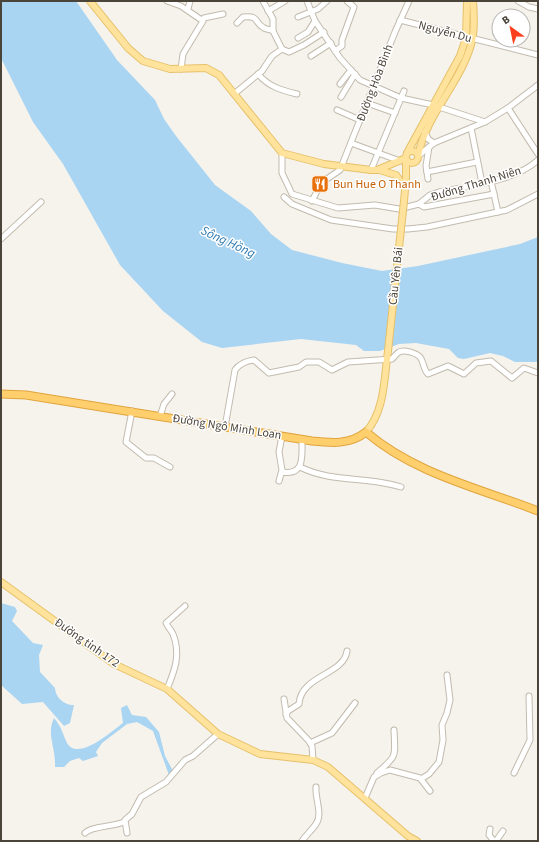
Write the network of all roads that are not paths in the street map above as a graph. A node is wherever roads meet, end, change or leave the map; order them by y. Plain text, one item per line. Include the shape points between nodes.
1 (90, 1) edge
2 (167, 1) edge
3 (190, 1) edge
4 (263, 1) edge
5 (285, 1) edge
6 (307, 1) edge
7 (327, 1) edge
8 (347, 1) edge
9 (409, 1) edge
10 (467, 1) edge
11 (473, 1) edge
12 (518, 1) edge
13 (538, 9) edge
14 (188, 10) junction
15 (268, 11) junction
16 (311, 11) junction
17 (223, 14) dead end
18 (298, 17) dead end
19 (204, 18) dead end
20 (400, 20) junction
21 (315, 21) junction
22 (237, 23) dead end
23 (274, 31) junction
24 (324, 32) junction
25 (298, 38) dead end
26 (470, 39) junction
27 (331, 43) junction
28 (282, 48) junction
29 (335, 51) junction
30 (538, 55) edge
31 (311, 56) dead end
32 (181, 69) junction
33 (353, 72) junction
34 (258, 74) junction
35 (340, 84) dead end
36 (538, 84) edge
37 (374, 87) junction
38 (404, 91) dead end
39 (234, 94) junction
40 (297, 94) dead end
41 (341, 97) dead end
42 (401, 98) junction
43 (367, 103) junction
44 (436, 106) junction
45 (508, 108) junction
46 (337, 110) dead end
47 (395, 113) junction
48 (360, 120) junction
49 (485, 122) junction
50 (470, 128) junction
51 (425, 132) junction
52 (351, 143) junction
53 (434, 143) junction
54 (428, 147) junction
55 (282, 153) junction
56 (379, 153) junction
57 (538, 154) edge
58 (404, 157) junction
59 (417, 159) junction
60 (538, 160) edge
61 (476, 162) junction
62 (341, 166) junction
63 (374, 170) junction
64 (427, 172) junction
65 (406, 179) junction
66 (428, 179) dead end
67 (491, 181) junction
68 (482, 183) junction
69 (406, 188) junction
70 (494, 194) junction
71 (538, 194) edge
72 (284, 197) dead end
73 (312, 201) junction
74 (41, 202) dead end
75 (419, 204) junction
76 (498, 212) junction
77 (1, 239) edge
78 (387, 360) junction
79 (538, 373) edge
80 (1, 394) edge
81 (172, 394) dead end
82 (132, 411) junction
83 (160, 416) junction
84 (226, 427) junction
85 (366, 432) junction
86 (282, 436) junction
87 (302, 439) junction
88 (170, 467) dead end
89 (300, 467) junction
90 (282, 472) junction
91 (279, 481) dead end
92 (401, 487) dead end
93 (538, 511) edge
94 (1, 582) edge
95 (185, 606) dead end
96 (347, 651) dead end
97 (447, 675) dead end
98 (167, 689) junction
99 (529, 696) dead end
100 (284, 699) dead end
101 (355, 702) dead end
102 (286, 714) junction
103 (394, 730) dead end
104 (218, 734) junction
105 (310, 743) junction
106 (313, 760) junction
107 (514, 772) dead end
108 (374, 777) junction
109 (421, 779) junction
110 (316, 787) dead end
111 (430, 791) dead end
112 (365, 798) junction
113 (124, 822) junction
114 (490, 829) dead end
115 (503, 831) dead end
116 (85, 833) dead end
117 (127, 833) dead end
118 (302, 841) edge
119 (418, 841) edge
120 (495, 841) edge

1 - 32 main road via 128,48 142,61 162,68
2 - 14 street
3 - 14 street
4 - 15 street
5 - 15 street
6 - 16 street
7 - 16 street
8 - 29 street via 354,7 342,46
9 - 20 street, Đường Hòa Bình
10 - 26 main road
11 - 26 main road
12 - 13 street
14 - 32 street via 203,21 183,54
15 - 23 street via 273,19
16 - 18 street
16 - 21 street
17 - 19 street
20 - 26 street, Nguyễn Du
20 - 37 street, Đường Hòa Bình
21 - 24 street
21 - 25 street via 308,32
22 - 23 street via 243,17 251,16 255,17 262,27
23 - 28 street
24 - 27 street
24 - 28 street via 289,52
26 - 30 street, Nguyễn Du
26 - 44 main road via 467,58
27 - 29 street
27 - 31 street
28 - 34 street
29 - 33 street
32 - 39 main road via 212,70
33 - 35 street
33 - 37 street via 360,80
33 - 41 street
34 - 39 street
34 - 40 street via 266,83 279,90
36 - 45 street
37 - 42 street
37 - 43 street, Đường Hòa Bình
38 - 42 street
39 - 55 main road
42 - 44 street
42 - 47 street
43 - 47 street
43 - 48 street, Đường Hòa Bình
44 - 49 street
44 - 51 main road
44 - 58 main road
45 - 49 street
45 - 57 street
46 - 48 street
47 - 56 street
48 - 52 street, Đường Hòa Bình
49 - 50 street
50 - 53 street
50 - 61 street
51 - 53 street via 428,139
51 - 59 main road
52 - 56 street
52 - 62 street, Đường Hòa Bình
53 - 54 street
54 - 59 street
54 - 64 street
55 - 62 main road
55 - 73 street, Đường Thanh Niên via 282,174 290,191 295,196
56 - 58 street
56 - 63 street
58 - 59 main road via 411,163
58 - 59 main road via 412,151
58 - 63 main road
58 - 65 main road, Cầu Yên Bái
59 - 65 main road
60 - 67 street, Đường Thanh Niên via 512,175
61 - 64 street
61 - 68 street
62 - 63 main road
62 - 73 street via 340,170 322,184
63 - 69 main road via 396,175
64 - 66 street
65 - 69 main road, Cầu Yên Bái
67 - 68 street, Đường Thanh Niên
67 - 70 street
68 - 75 street, Đường Thanh Niên via 430,195
69 - 78 main road, Cầu Yên Bái, bridge
70 - 75 street via 424,207
70 - 76 street
71 - 76 street
72 - 76 street via 292,204 330,220 393,229 427,227
73 - 75 street, Đường Thanh Niên via 338,208 376,205 400,209
74 - 77 street
78 - 79 street via 399,352 416,354 428,374 448,366 464,374 476,363 488,361 492,361 512,378 524,368
78 - 84 street via 348,362 332,370 319,362 306,362 299,367 269,373 254,360 245,361 235,370
78 - 85 main road via 380,405
80 - 82 highway, Đường Ngô Minh Loan via 26,395
81 - 83 street via 164,404
82 - 83 highway, Đường Ngô Minh Loan
82 - 88 street via 126,442 146,458 154,458
83 - 84 highway, Đường Ngô Minh Loan
84 - 86 highway, Đường Ngô Minh Loan
85 - 87 highway, Đường Ngô Minh Loan via 356,438 334,443
85 - 93 highway via 374,440 425,470
86 - 87 highway, Đường Ngô Minh Loan
86 - 90 street via 279,452
87 - 89 street
89 - 90 street via 295,472
89 - 92 street via 323,476 377,481
90 - 91 street
94 - 98 main road, Đường tỉnh 172 via 110,661
95 - 98 street via 166,623 178,656
96 - 102 street via 339,664 304,688 300,694 299,704
97 - 109 street via 450,700 442,725 443,740 439,762
98 - 104 main road, Đường tỉnh 172
99 - 107 street via 530,740
100 - 102 street
101 - 105 street via 332,733
102 - 105 street
103 - 108 street via 394,757
104 - 106 main road, Đường tỉnh 172 via 260,754
104 - 113 street via 185,760 166,782 141,797 132,814
105 - 106 street
106 - 112 main road, Đường tỉnh 172 via 328,767
108 - 109 street via 395,770
108 - 112 street
109 - 111 street
110 - 118 street via 320,817
112 - 119 main road, Đường tỉnh 172 via 408,836
113 - 116 street via 90,829
113 - 117 street
114 - 120 street via 489,835
115 - 120 street

